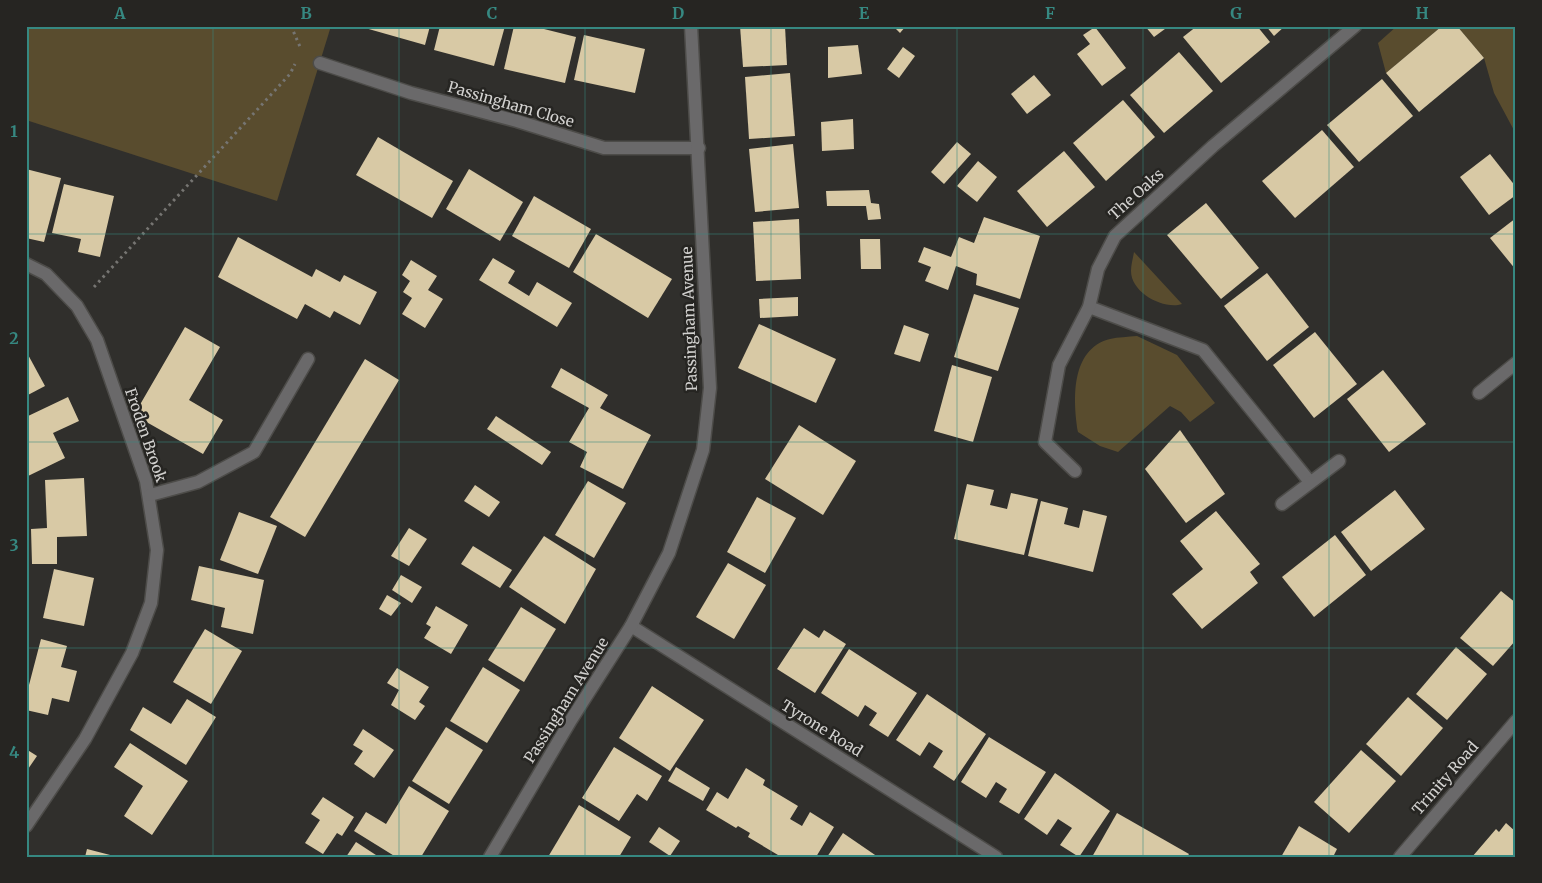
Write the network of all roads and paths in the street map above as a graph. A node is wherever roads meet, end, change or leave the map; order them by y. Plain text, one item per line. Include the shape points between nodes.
1 (691, 26) edge
2 (1355, 26) edge
3 (300, 49) dead end
4 (320, 63) dead end
5 (699, 148) junction
6 (26, 264) edge
7 (77, 306) junction
8 (1089, 307) junction
9 (308, 360) dead end
10 (1516, 363) edge
11 (1480, 393) dead end
12 (1339, 460) dead end
13 (1075, 471) dead end
14 (1310, 482) junction
15 (150, 495) junction
16 (1282, 504) dead end
17 (631, 626) junction
18 (1516, 721) edge
19 (26, 826) edge
20 (490, 857) edge
21 (996, 857) edge
22 (1400, 857) edge

1 - 5 street, Passingham Avenue
2 - 8 street, The Oaks via 1213,146 1115,236 1098,269
3 - 7 path via 290,74
4 - 5 street, Passingham Close via 411,93 604,148
5 - 17 street, Passingham Avenue via 710,388 703,450 669,553
6 - 7 street, Froden Brook via 46,274
7 - 15 street, Froden Brook via 97,340
8 - 13 street, The Oaks via 1059,364 1046,442
8 - 14 street via 1203,350
9 - 15 street via 254,452 198,482
10 - 11 street
12 - 14 street
14 - 16 street
15 - 19 street, Froden Brook via 157,550 151,603 132,653 85,739
17 - 20 street, Passingham Avenue
17 - 21 street, Tyrone Road
18 - 22 street, Trinity Road

